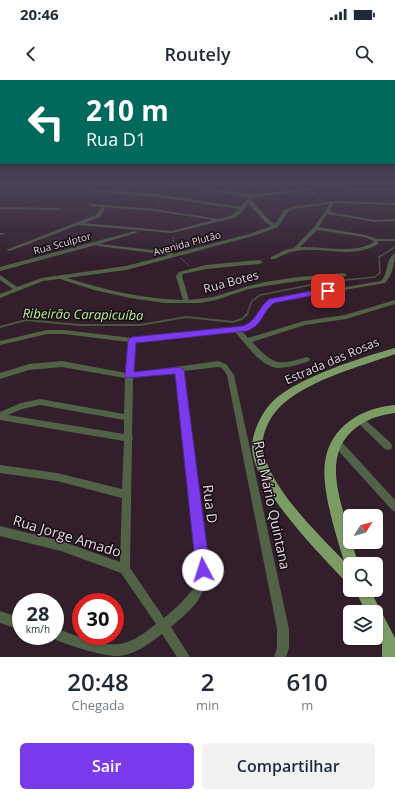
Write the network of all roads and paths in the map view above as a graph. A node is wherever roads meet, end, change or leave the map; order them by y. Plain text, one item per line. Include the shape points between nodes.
1 (103, 211) edge
2 (160, 211) edge
3 (239, 211) edge
4 (260, 211) edge
5 (288, 211) edge
6 (326, 213) joint
7 (395, 220) edge
8 (222, 221) junction
9 (80, 224) junction
10 (276, 226) junction
11 (316, 228) junction
12 (134, 230) junction
13 (142, 230) junction
14 (172, 232) junction
15 (129, 234) junction
16 (376, 240) junction
17 (395, 240) edge
18 (104, 241) junction
19 (92, 244) junction
20 (108, 246) junction
21 (296, 249) junction
22 (8, 250) dead end
23 (177, 254) junction
24 (164, 255) junction
25 (395, 255) edge
26 (273, 258) dead end
27 (260, 262) dead end
28 (0, 269) edge
29 (193, 270) junction
30 (75, 275) junction
31 (344, 275) dead end
32 (0, 277) edge
33 (59, 277) junction
34 (76, 283) junction
35 (16, 289) junction
36 (0, 296) edge
37 (186, 301) junction
38 (395, 302) edge
39 (237, 330) junction
40 (132, 340) junction
41 (0, 342) edge
42 (247, 342) junction
43 (395, 351) edge
44 (307, 359) dead end
45 (179, 370) junction
46 (0, 376) edge
47 (129, 376) junction
48 (395, 409) edge
49 (0, 416) edge
50 (130, 418) junction
51 (359, 419) junction
52 (129, 438) junction
53 (337, 443) junction
54 (388, 446) dead end
55 (0, 469) edge
56 (127, 495) junction
57 (395, 507) edge
58 (0, 531) edge
59 (350, 557) edge
60 (125, 569) junction
61 (343, 569) edge
62 (0, 617) edge
63 (12, 621) edge
64 (164, 626) junction
65 (383, 630) edge
66 (64, 637) edge
67 (184, 657) edge
68 (280, 657) edge
69 (390, 657) edge

1 - 9 street
2 - 8 street
3 - 8 street
4 - 10 street via 268,222
5 - 10 street
6 - 7 street via 375,221
6 - 11 street
8 - 14 street
9 - 12 street
9 - 22 street
10 - 23 street, Avenida Plutão
11 - 16 street via 362,235
11 - 21 street
12 - 13 street
12 - 15 street, Rua Sculptor
13 - 14 street
13 - 15 street, Rua Sculptor
14 - 23 path
15 - 18 street, Rua Sculptor
16 - 17 street
16 - 21 street via 374,245 361,248
18 - 19 street, Rua Sculptor
18 - 20 street
19 - 20 street, Avenida Plutão
19 - 28 street, Rua Sculptor
20 - 24 street, Avenida Plutão
21 - 26 street
23 - 24 street, Avenida Plutão
23 - 29 path
24 - 30 street, Avenida Plutão via 126,268
25 - 39 street via 391,260 388,277 383,282 272,301 254,324
27 - 29 street
29 - 37 street via 179,274
30 - 33 street, Avenida Plutão
30 - 34 street
31 - 37 street, Rua Botes via 288,280 208,300
32 - 35 street
33 - 34 street, Rua Botes
33 - 35 street, Avenida Plutão via 32,282
34 - 37 street, Rua Botes via 122,295
35 - 36 street, Avenida Plutão
38 - 42 street via 346,317 304,323
39 - 40 street
39 - 42 street
40 - 41 street via 47,332
40 - 47 street
42 - 44 street via 260,355 279,367
43 - 61 main road, Estrada das Rosas via 318,380 286,396 268,411 259,442 263,466 275,487 322,547
45 - 47 street
45 - 64 street, Rua D via 203,570 202,582 197,593
45 - 68 street, Rua Mário Quintana via 218,364 224,366 230,375 283,629 283,648
46 - 47 street via 29,367 62,364
47 - 50 street
48 - 51 main road via 379,410
49 - 50 street via 21,406 40,402
49 - 52 street
50 - 52 street
51 - 53 main road
51 - 54 street
52 - 56 street
53 - 57 street
53 - 59 main road via 331,455 332,485
55 - 56 street via 57,477
56 - 60 street
58 - 60 street, Rua Jorge Amado via 61,546
60 - 64 street
62 - 63 street
64 - 66 street, Rua D via 122,650 107,649
64 - 67 street
65 - 69 main road via 389,642

